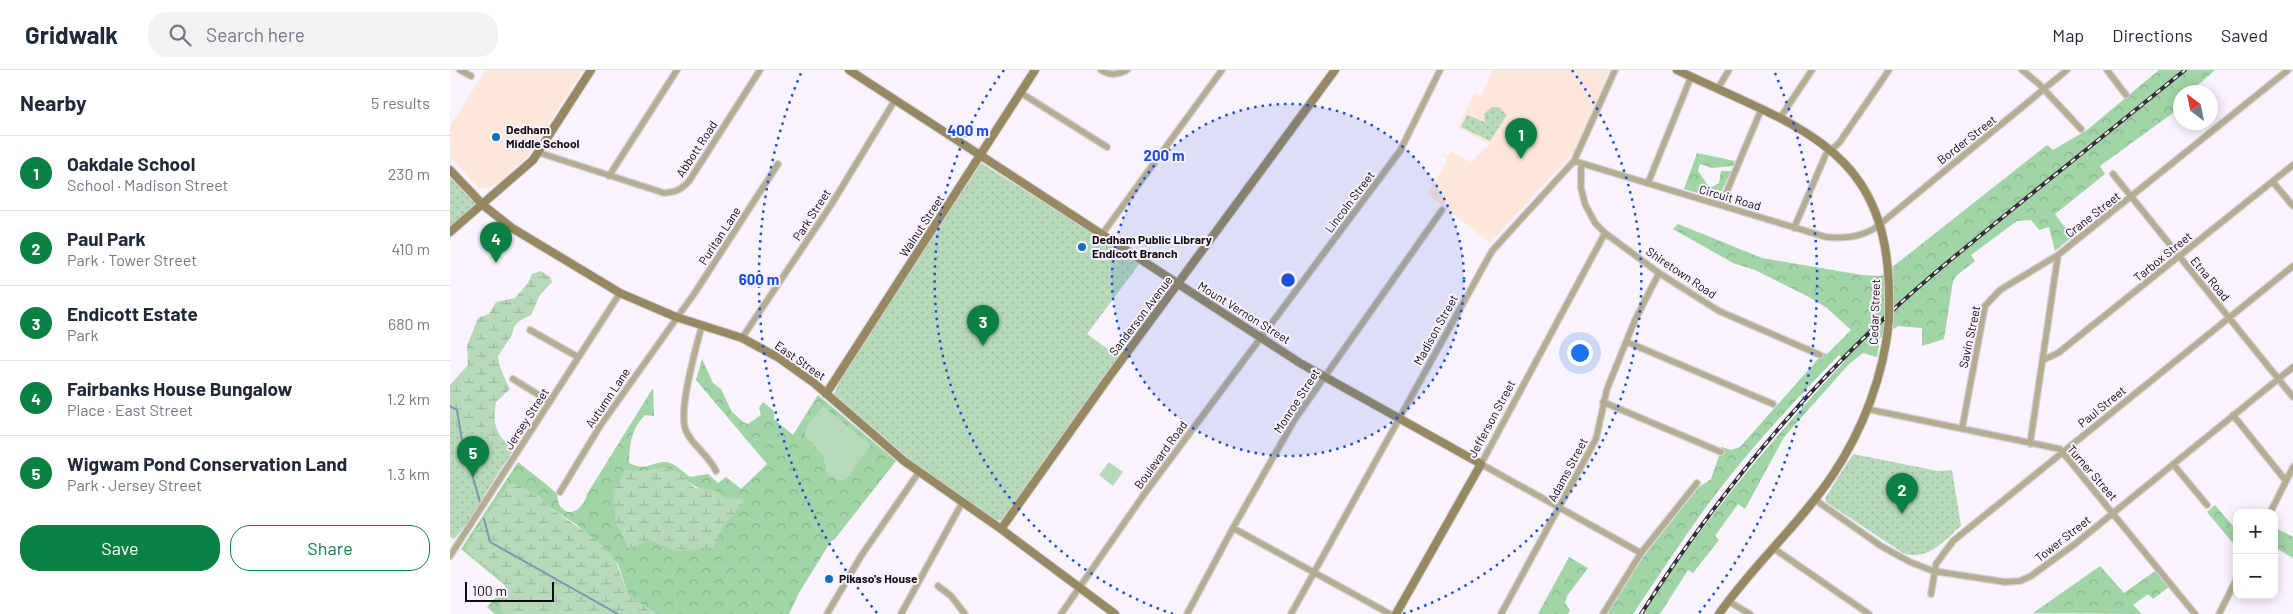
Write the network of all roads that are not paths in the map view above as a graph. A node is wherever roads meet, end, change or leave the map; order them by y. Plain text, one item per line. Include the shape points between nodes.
1 (460, 70) edge
2 (591, 70) edge
3 (677, 70) edge
4 (760, 70) edge
5 (849, 70) edge
6 (1036, 70) edge
7 (1100, 70) edge
8 (1127, 70) edge
9 (1222, 70) edge
10 (1335, 70) edge
11 (1440, 70) edge
12 (1615, 70) edge
13 (1677, 70) edge
14 (1729, 70) edge
15 (1812, 70) edge
16 (1889, 70) edge
17 (2022, 70) edge
18 (2067, 70) edge
19 (2108, 70) edge
20 (2288, 70) edge
21 (858, 72) edge
22 (471, 76) dead end
23 (1691, 77) junction
24 (1718, 88) junction
25 (2045, 90) junction
26 (1021, 93) junction
27 (2126, 95) dead end
28 (895, 100) junction
29 (1762, 110) junction
30 (1780, 118) junction
31 (2081, 129) dead end
32 (1107, 147) dead end
33 (1831, 149) junction
34 (540, 153) junction
35 (982, 156) junction
36 (1574, 160) junction
37 (1581, 163) junction
38 (778, 164) dead end
39 (2293, 165) edge
40 (450, 170) edge
41 (2113, 174) dead end
42 (609, 176) junction
43 (2273, 182) junction
44 (1648, 183) junction
45 (2132, 198) junction
46 (483, 205) junction
47 (1721, 205) junction
48 (2293, 206) edge
49 (1442, 210) dead end
50 (1879, 225) junction
51 (1794, 228) junction
52 (450, 232) edge
53 (1103, 233) junction
54 (1605, 233) junction
55 (2058, 255) junction
56 (2179, 257) junction
57 (2293, 266) edge
58 (1659, 272) junction
59 (1179, 285) junction
60 (620, 293) junction
61 (676, 317) junction
62 (2230, 318) junction
63 (702, 325) junction
64 (530, 330) dead end
65 (1262, 337) junction
66 (742, 338) junction
67 (1627, 342) junction
68 (1820, 355) dead end
69 (578, 357) junction
70 (2043, 360) junction
71 (2293, 368) edge
72 (1324, 377) junction
73 (513, 380) dead end
74 (2278, 380) junction
75 (826, 394) junction
76 (2293, 397) edge
77 (550, 402) junction
78 (1603, 402) junction
79 (1774, 404) dead end
80 (1867, 409) junction
81 (2233, 415) junction
82 (1399, 419) junction
83 (1962, 430) junction
84 (2030, 444) junction
85 (1721, 452) dead end
86 (2064, 452) junction
87 (1481, 464) junction
88 (2173, 464) junction
89 (2293, 467) edge
90 (716, 471) dead end
91 (919, 472) junction
92 (2286, 481) junction
93 (1696, 484) dead end
94 (560, 492) dead end
95 (1814, 499) junction
96 (962, 503) junction
97 (2207, 505) dead end
98 (1559, 507) junction
99 (2272, 509) edge
100 (2112, 512) junction
101 (1233, 528) junction
102 (1001, 529) junction
103 (1773, 548) junction
104 (1641, 552) junction
105 (450, 556) edge
106 (1314, 571) junction
107 (1933, 571) junction
108 (938, 586) dead end
109 (2233, 586) edge
110 (1080, 587) junction
111 (1931, 594) dead end
112 (1728, 601) junction
113 (827, 614) edge
114 (901, 614) edge
115 (965, 614) edge
116 (1061, 614) edge
117 (1115, 614) edge
118 (1187, 614) edge
119 (1291, 614) edge
120 (1390, 614) edge
121 (1396, 614) edge
122 (1501, 614) edge
123 (1604, 614) edge
124 (1719, 614) edge
125 (1750, 614) edge
126 (1869, 614) edge
127 (2195, 614) edge
128 (2219, 614) edge

1 - 22 street
2 - 34 street
3 - 42 street
4 - 42 street, Abbott Road via 682,189 664,193
5 - 21 street, Mount Vernon Street
6 - 26 street, Walnut Street
7 - 8 street via 1111,75
9 - 53 street
10 - 59 street, Sanderson Avenue
11 - 65 street, Lincoln Street via 1400,150
12 - 36 street, Madison Street
13 - 23 street, Cedar Street
14 - 24 street
15 - 30 street
16 - 33 street via 1839,143
17 - 25 street
18 - 25 street, Border Street
19 - 27 street
20 - 45 street, Crane Street
21 - 28 street, Mount Vernon Street
23 - 24 street, Cedar Street
23 - 44 street
24 - 29 street, Cedar Street
25 - 31 street
25 - 50 street, Border Street
26 - 32 street
26 - 35 street, Walnut Street
28 - 35 street, Mount Vernon Street
28 - 66 street, Park Street via 831,205
29 - 30 street, Cedar Street
29 - 47 street
30 - 33 street, Cedar Street
33 - 50 street, Cedar Street via 1862,184
33 - 51 street
34 - 42 street, Abbott Road
34 - 46 street
35 - 53 street, Mount Vernon Street
35 - 75 street, Walnut Street
36 - 37 street, Circuit Road
36 - 82 street, Madison Street via 1492,250
37 - 44 street, Circuit Road
37 - 54 street, Shiretown Road via 1585,204 1595,223
38 - 61 street, Puritan Lane
39 - 43 street, Tarbox Street
40 - 46 street, East Street
41 - 45 street, Etna Road
43 - 48 street
43 - 56 street, Tarbox Street
44 - 47 street, Circuit Road
45 - 55 street, Crane Street
45 - 56 street, Etna Road
46 - 52 street
46 - 60 street, East Street via 534,244
47 - 51 street, Circuit Road
49 - 72 street, Monroe Street
50 - 51 street, Circuit Road via 1859,235 1836,238
50 - 80 street, Cedar Street, bridge via 1887,265 1889,320 1881,367
53 - 59 street, Mount Vernon Street
54 - 58 street, Shiretown Road
54 - 87 street, Jefferson Street
55 - 70 street
55 - 83 street, Savin Street via 2000,290 1985,306
56 - 62 street, Etna Road
56 - 70 street, Tarbox Street via 2058,354
57 - 62 street, Paul Street
58 - 67 street, Adams Street
58 - 68 street, Shiretown Road via 1719,311
59 - 65 street, Mount Vernon Street
59 - 102 street, Sanderson Avenue
60 - 61 street, East Street
60 - 69 street, Jersey Street
61 - 63 street, East Street
61 - 94 street, Autumn Lane via 600,426
62 - 74 street, Etna Road
62 - 86 street, Paul Street
63 - 66 street, East Street
63 - 90 street via 686,401 685,428 709,457
64 - 69 street
65 - 72 street, Mount Vernon Street
65 - 110 street, Boulevard Road via 1145,493
66 - 75 street, East Street via 779,358
67 - 78 street, Adams Street
67 - 79 street
69 - 77 street, Jersey Street
70 - 84 street
71 - 74 street, Tower Street
72 - 82 street, Mount Vernon Street
72 - 101 street, Monroe Street via 1295,419
73 - 77 street
74 - 76 street, Etna Road
74 - 81 street, Tower Street
75 - 91 street, East Street
77 - 105 street, Jersey Street
78 - 85 street
78 - 98 street, Adams Street via 1596,439
80 - 83 street, Turner Street
80 - 95 street, Cedar Street via 1832,476
81 - 88 street, Tower Street
81 - 92 street
82 - 87 street, Mount Vernon Street
82 - 106 street, Madison Street
83 - 84 street, Turner Street
84 - 86 street, Turner Street
86 - 100 street, Turner Street
86 - 107 street, Paul Street via 1953,540
87 - 98 street, Mount Vernon Street
87 - 121 street, Jefferson Street
88 - 97 street
88 - 100 street, Tower Street
89 - 92 street
91 - 96 street, East Street
91 - 113 street via 868,545
92 - 99 street
93 - 104 street
95 - 103 street, Cedar Street
95 - 107 street, Tower Street via 1881,546
96 - 102 street, East Street
96 - 114 street
98 - 104 street, Mount Vernon Street
98 - 122 street, Adams Street
100 - 107 street, Tower Street via 2068,549 2020,581 2005,582
100 - 127 street, Turner Street
101 - 106 street
101 - 118 street, Monroe Street
102 - 110 street, East Street
103 - 112 street, Cedar Street
103 - 126 street
104 - 123 street
106 - 119 street, Madison Street
106 - 120 street
107 - 111 street
108 - 115 street
109 - 128 street
110 - 116 street, Boulevard Road
110 - 117 street, East Street
112 - 124 street, Cedar Street
112 - 125 street

